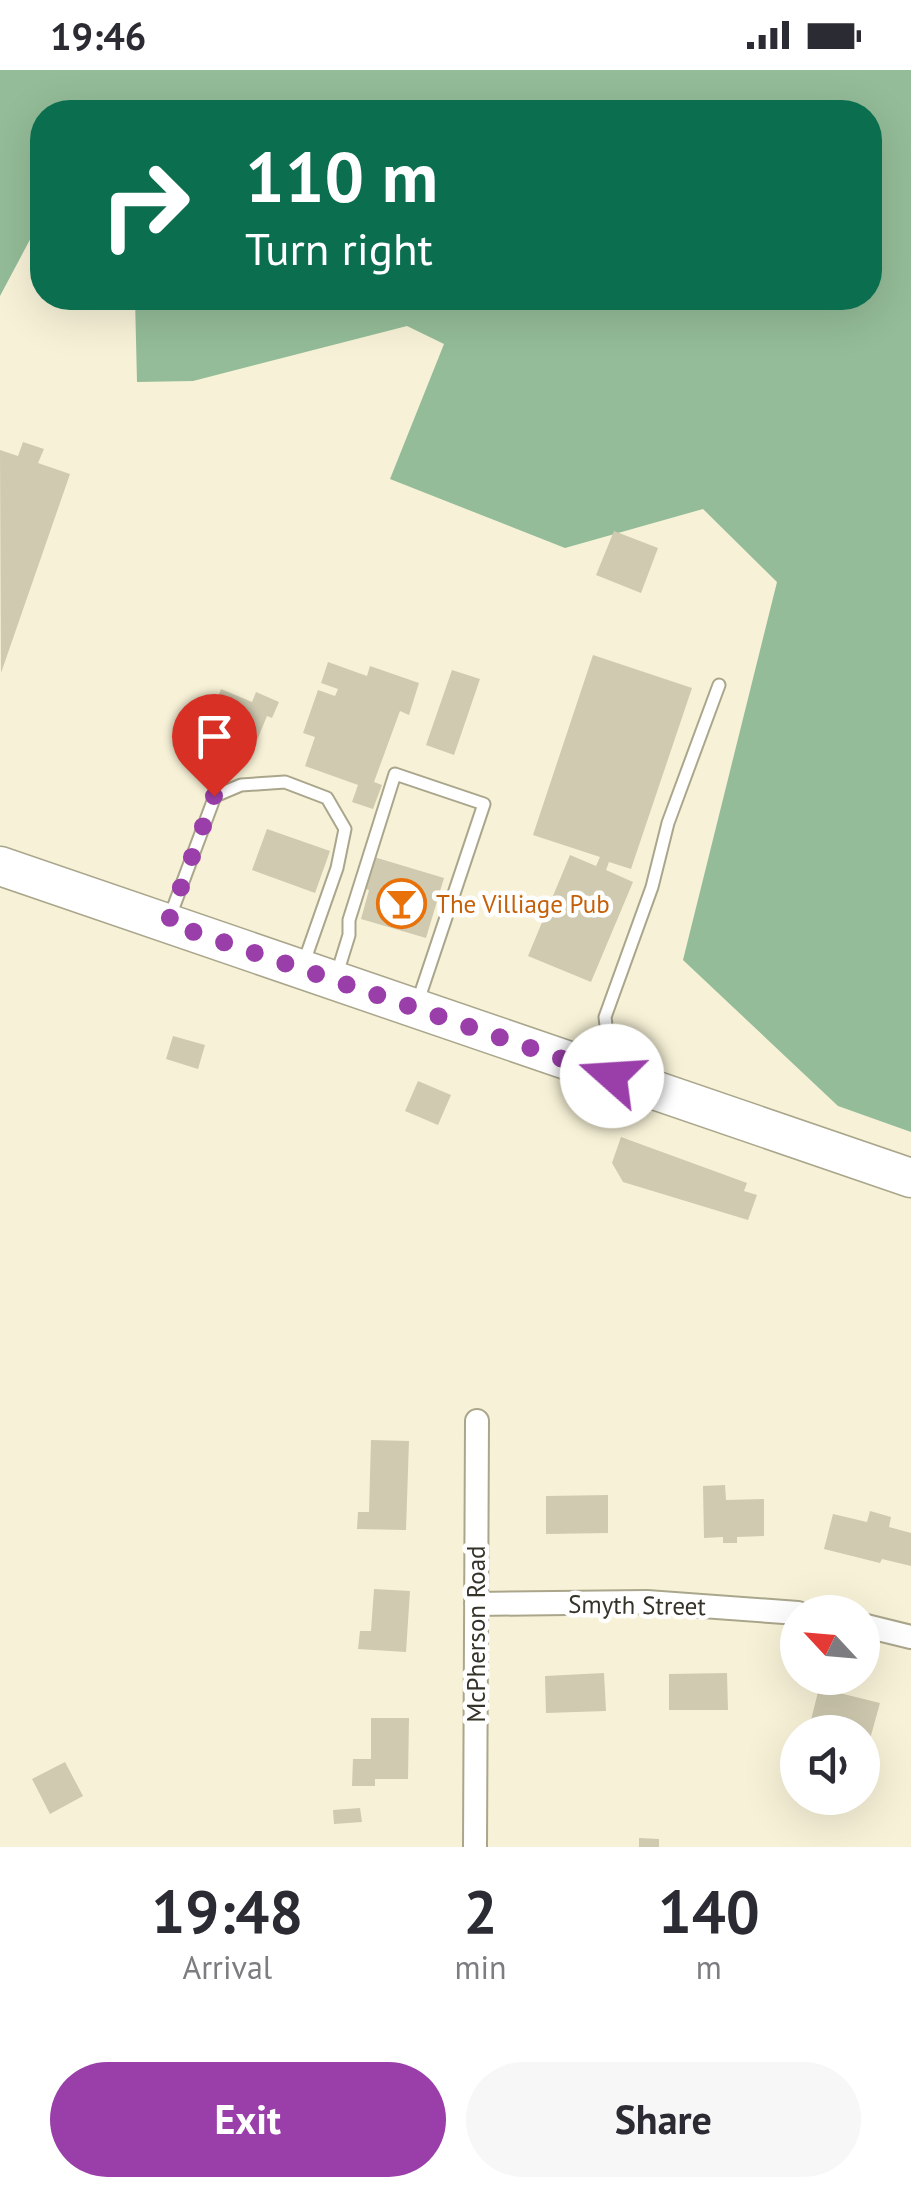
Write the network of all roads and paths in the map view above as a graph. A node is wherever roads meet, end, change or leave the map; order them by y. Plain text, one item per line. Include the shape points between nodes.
1 (719, 685) dead end
2 (0, 866) edge
3 (168, 923) junction
4 (318, 975) junction
5 (416, 1008) junction
6 (612, 1076) junction
7 (911, 1178) edge
8 (477, 1420) dead end
9 (476, 1604) junction
10 (780, 1612) edge
11 (880, 1629) edge
12 (911, 1637) edge
13 (475, 1847) edge

1 - 6 lane via 605,1017
2 - 3 main road
3 - 4 main road
3 - 4 lane via 214,796 241,785 285,782 327,798 344,830
4 - 5 main road
4 - 5 lane via 349,935 396,774 484,804
5 - 6 main road
6 - 7 main road
8 - 9 street, McPherson Road
9 - 10 street, Smyth Street via 647,1602
9 - 13 street, McPherson Road
11 - 12 street

